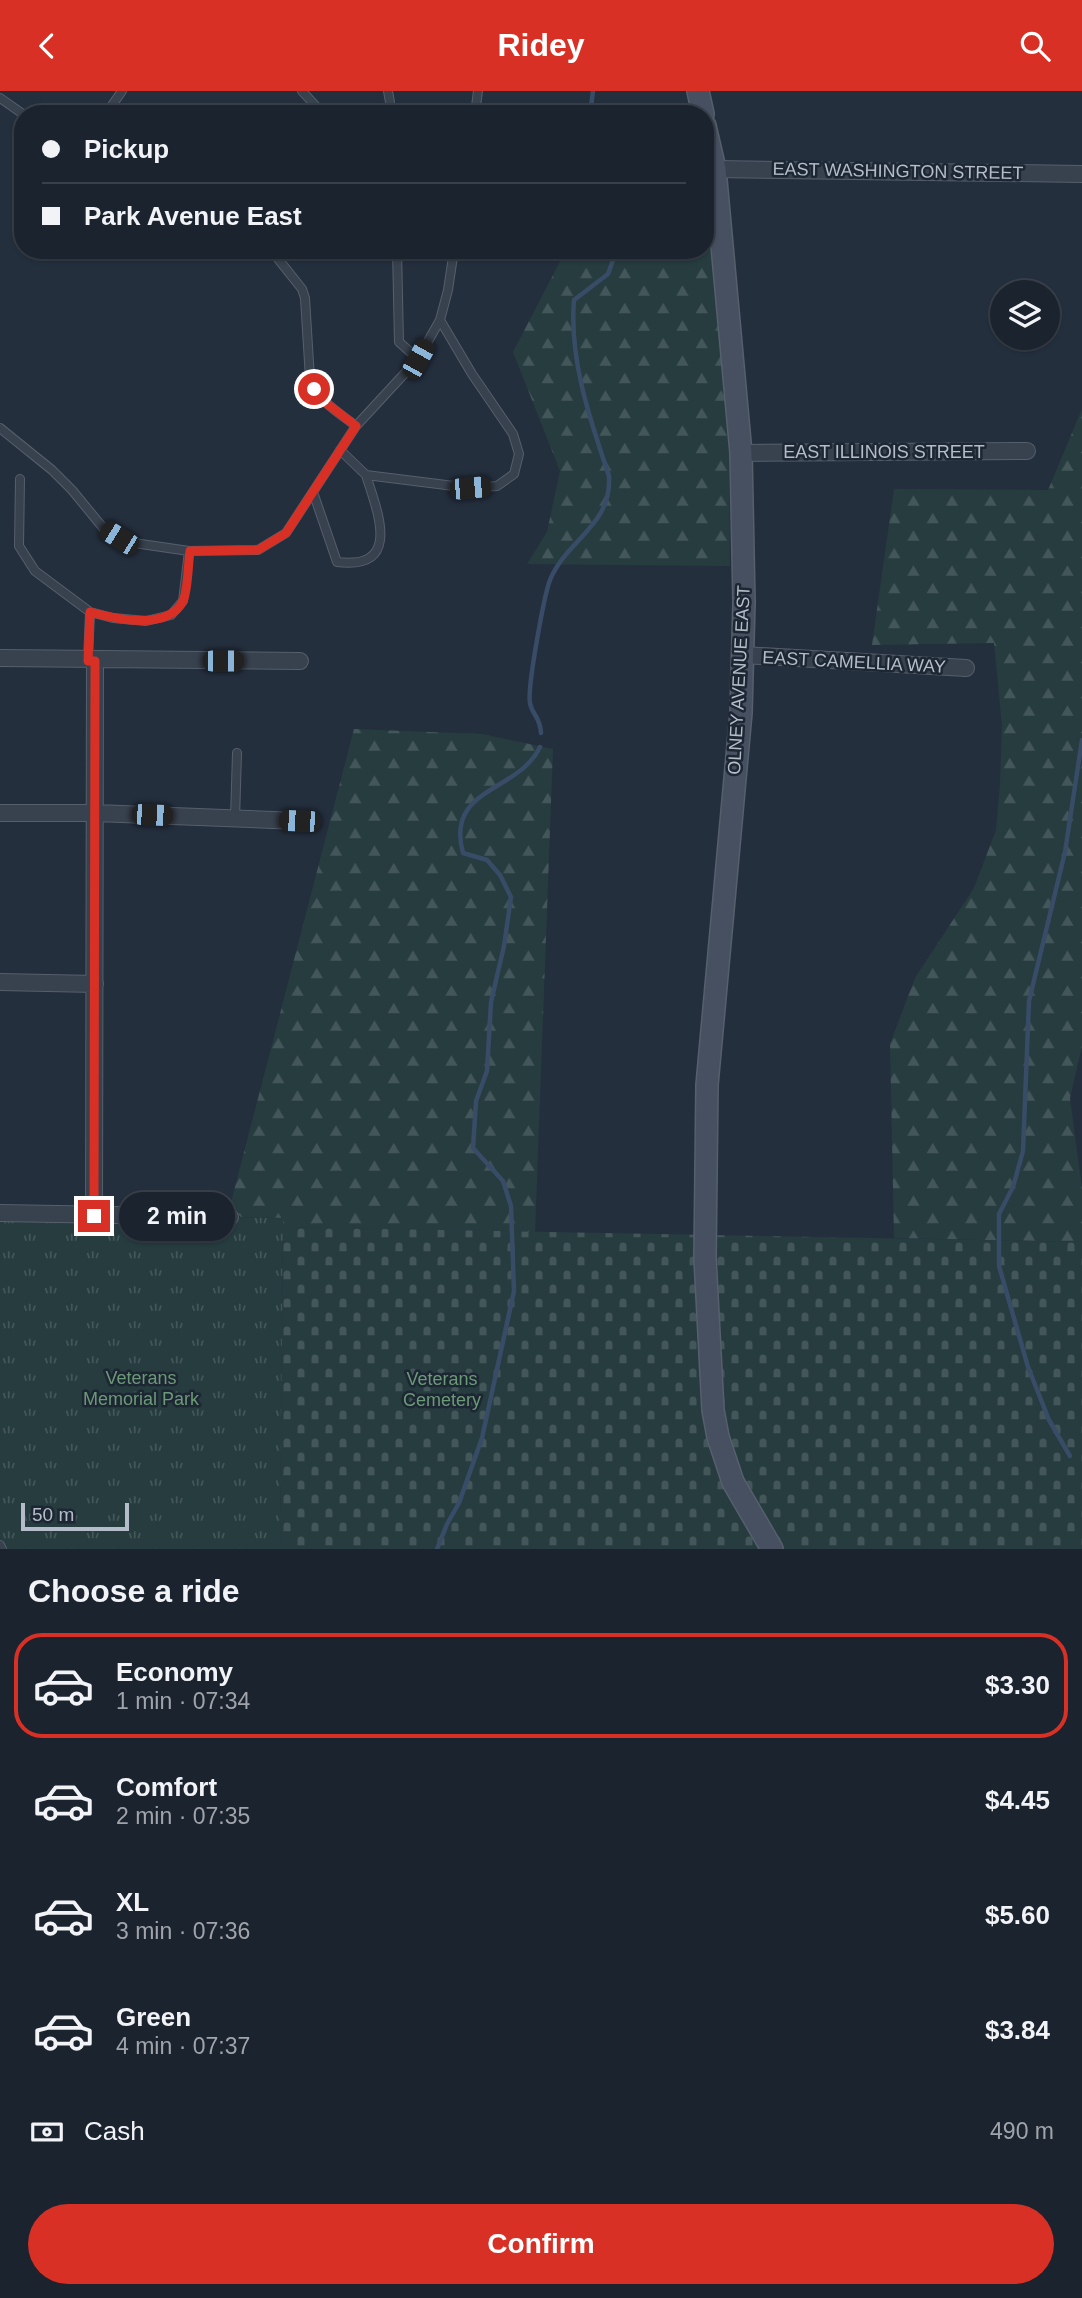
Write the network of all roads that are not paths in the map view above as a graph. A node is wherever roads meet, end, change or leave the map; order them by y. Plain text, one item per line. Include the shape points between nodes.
1 (302, 91) edge
2 (315, 105) edge
3 (714, 165) edge
4 (715, 169) junction
5 (1082, 174) edge
6 (278, 259) edge
7 (397, 259) edge
8 (453, 259) edge
9 (440, 320) junction
10 (418, 359) junction
11 (356, 426) junction
12 (0, 428) edge
13 (340, 450) junction
14 (1027, 451) dead end
15 (741, 453) junction
16 (366, 475) junction
17 (20, 479) dead end
18 (313, 492) junction
19 (190, 551) junction
20 (90, 612) junction
21 (743, 655) junction
22 (0, 658) edge
23 (92, 661) junction
24 (300, 661) dead end
25 (966, 668) dead end
26 (237, 753) dead end
27 (0, 813) edge
28 (96, 813) junction
29 (235, 819) junction
30 (299, 821) dead end
31 (0, 982) edge
32 (95, 984) junction
33 (0, 1213) edge
34 (94, 1216) junction
35 (230, 1217) dead end
36 (772, 1549) edge

1 - 2 lane
3 - 4 main road, OLNEY AVENUE EAST
4 - 5 street, EAST WASHINGTON STREET
4 - 15 main road, OLNEY AVENUE EAST
6 - 11 lane via 305,298 314,389
7 - 10 lane via 398,342
8 - 9 lane
9 - 10 lane
9 - 16 lane via 513,434 519,454 514,474 497,486 470,488
10 - 11 lane
11 - 13 lane
12 - 19 lane via 72,490 103,529 134,543
13 - 16 lane
13 - 18 lane
14 - 15 street, EAST ILLINOIS STREET
15 - 21 main road, OLNEY AVENUE EAST
16 - 18 lane via 382,524 380,543 374,554 354,564 337,562
17 - 20 lane via 19,546 35,571
18 - 19 lane via 286,533 258,550
19 - 20 lane via 183,601 171,615 146,621
20 - 23 lane
21 - 25 street, EAST CAMELLIA WAY
21 - 36 main road, OLNEY AVENUE EAST via 710,1045 704,1235 718,1437 733,1482
22 - 23 street
23 - 24 street
23 - 28 street
26 - 29 lane
27 - 28 street
28 - 29 street
28 - 32 street
29 - 30 street
31 - 32 street
32 - 34 street
33 - 34 street
34 - 35 street

